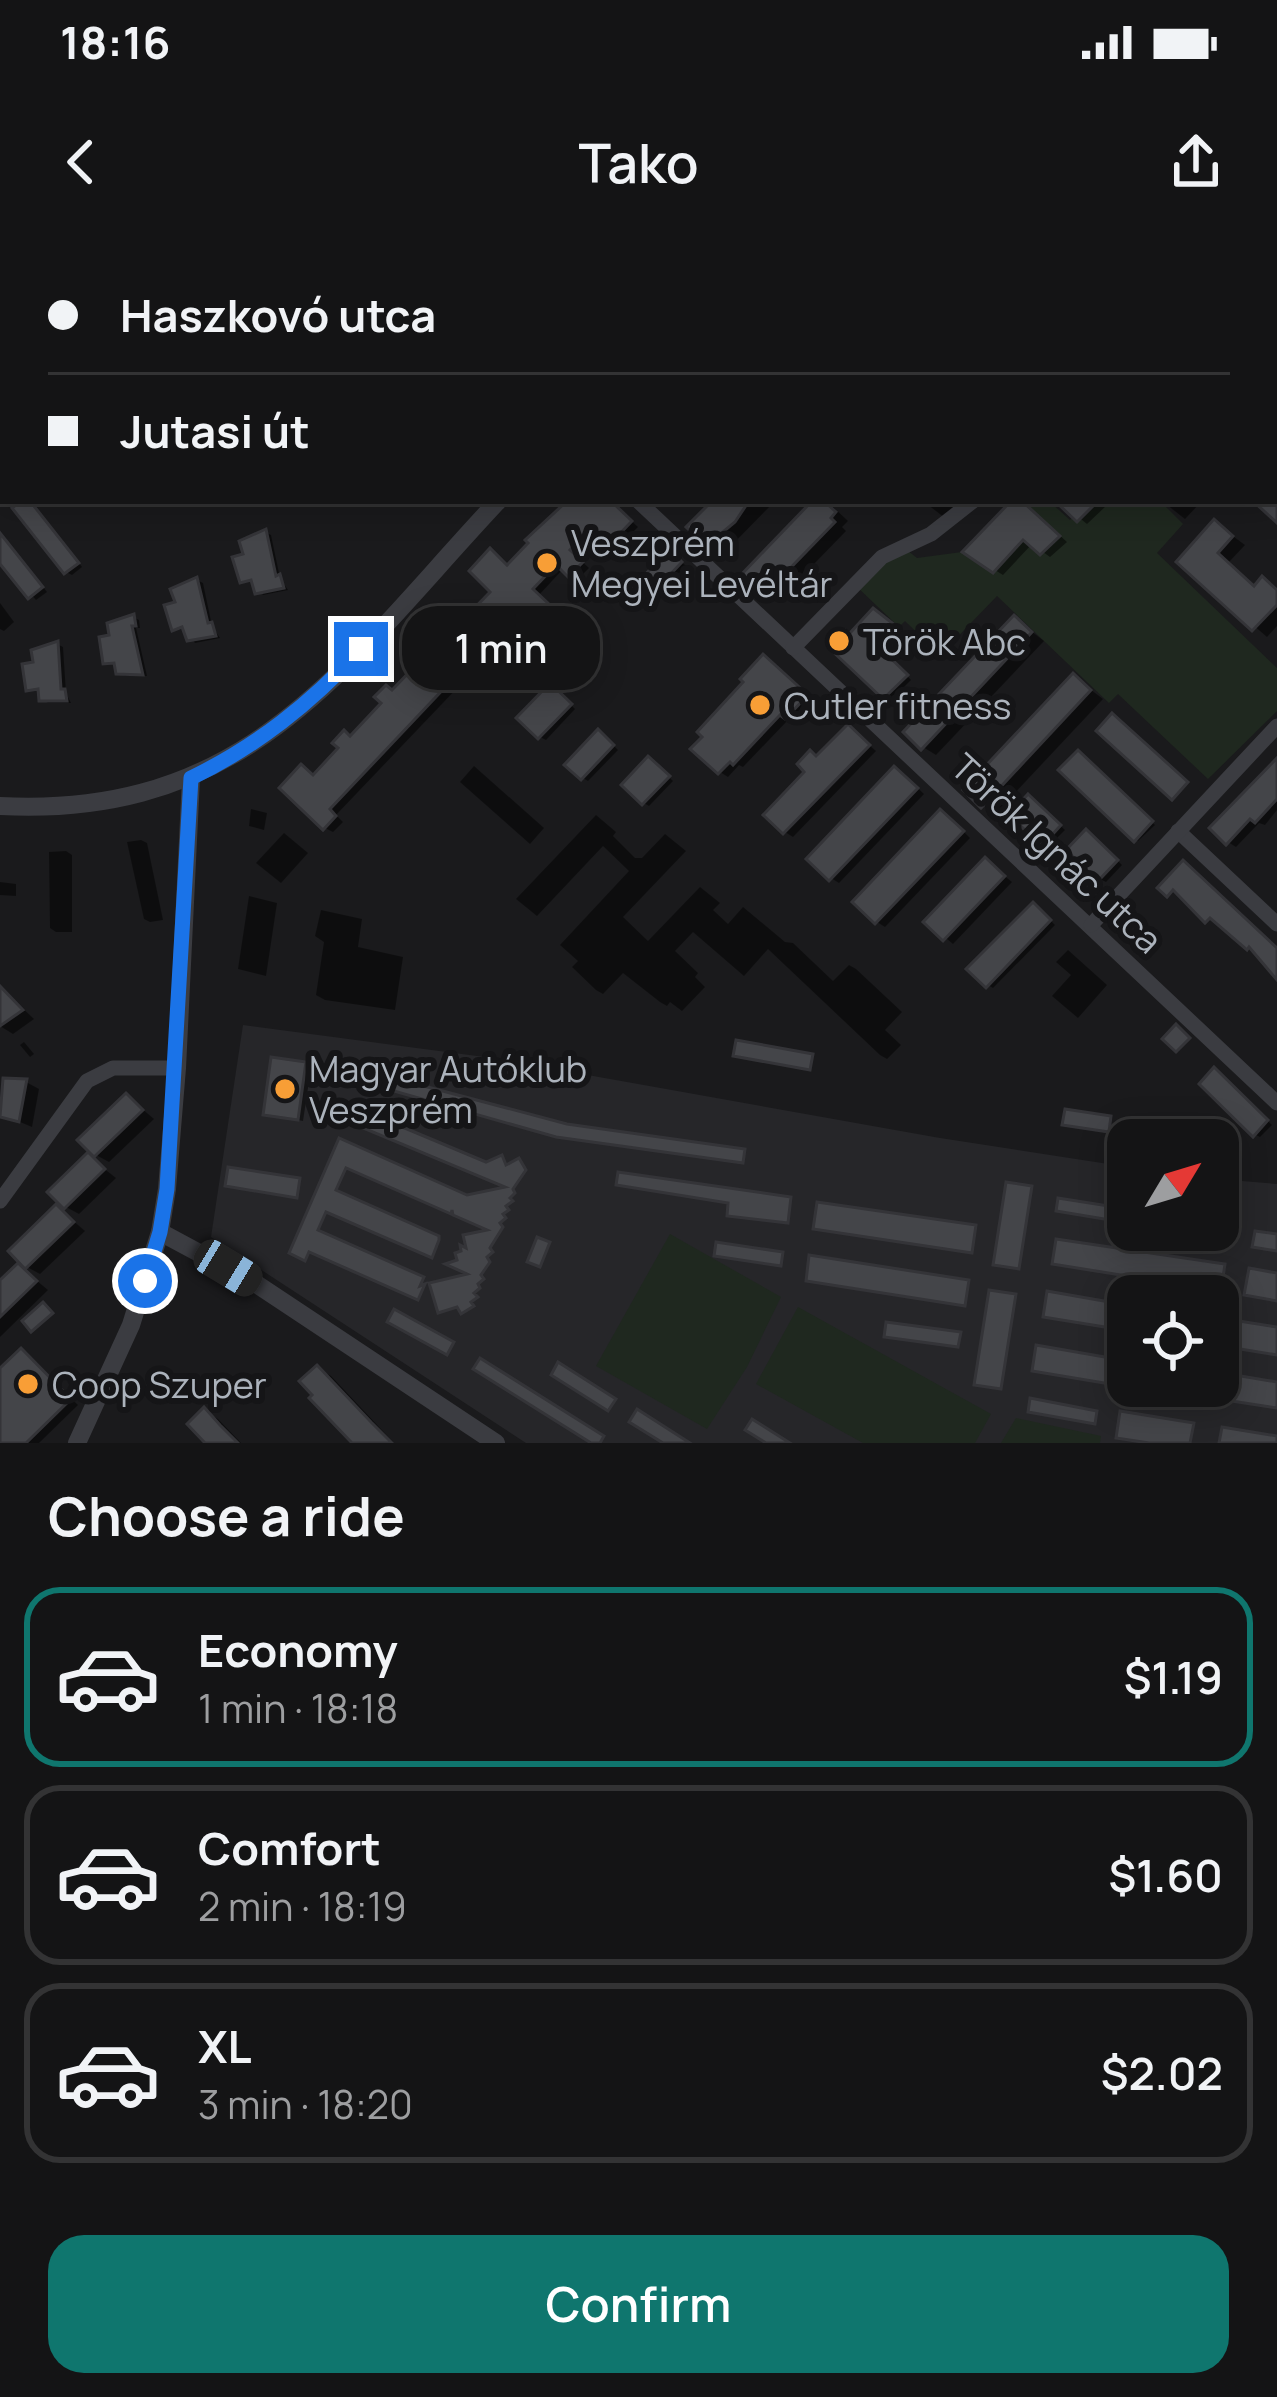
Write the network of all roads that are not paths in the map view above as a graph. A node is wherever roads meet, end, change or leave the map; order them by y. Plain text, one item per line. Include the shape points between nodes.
1 (495, 504) edge
2 (641, 504) edge
3 (969, 504) edge
4 (794, 648) junction
5 (1277, 726) edge
6 (191, 778) junction
7 (0, 806) edge
8 (1178, 831) junction
9 (1277, 924) edge
10 (1091, 925) junction
11 (177, 1068) junction
12 (1277, 1103) edge
13 (0, 1201) edge
14 (160, 1232) junction
15 (492, 1442) edge
16 (77, 1443) edge

1 - 6 street via 301,709
2 - 4 street, Török Ignác utca
3 - 4 street via 883,557
4 - 10 street, Török Ignác utca
5 - 8 street
6 - 7 street via 77,806
6 - 11 street
8 - 9 street
8 - 10 street
10 - 12 street, Török Ignác utca
11 - 13 street via 113,1068 79,1087
11 - 14 street
14 - 15 street via 255,1283
14 - 16 street via 130,1325

